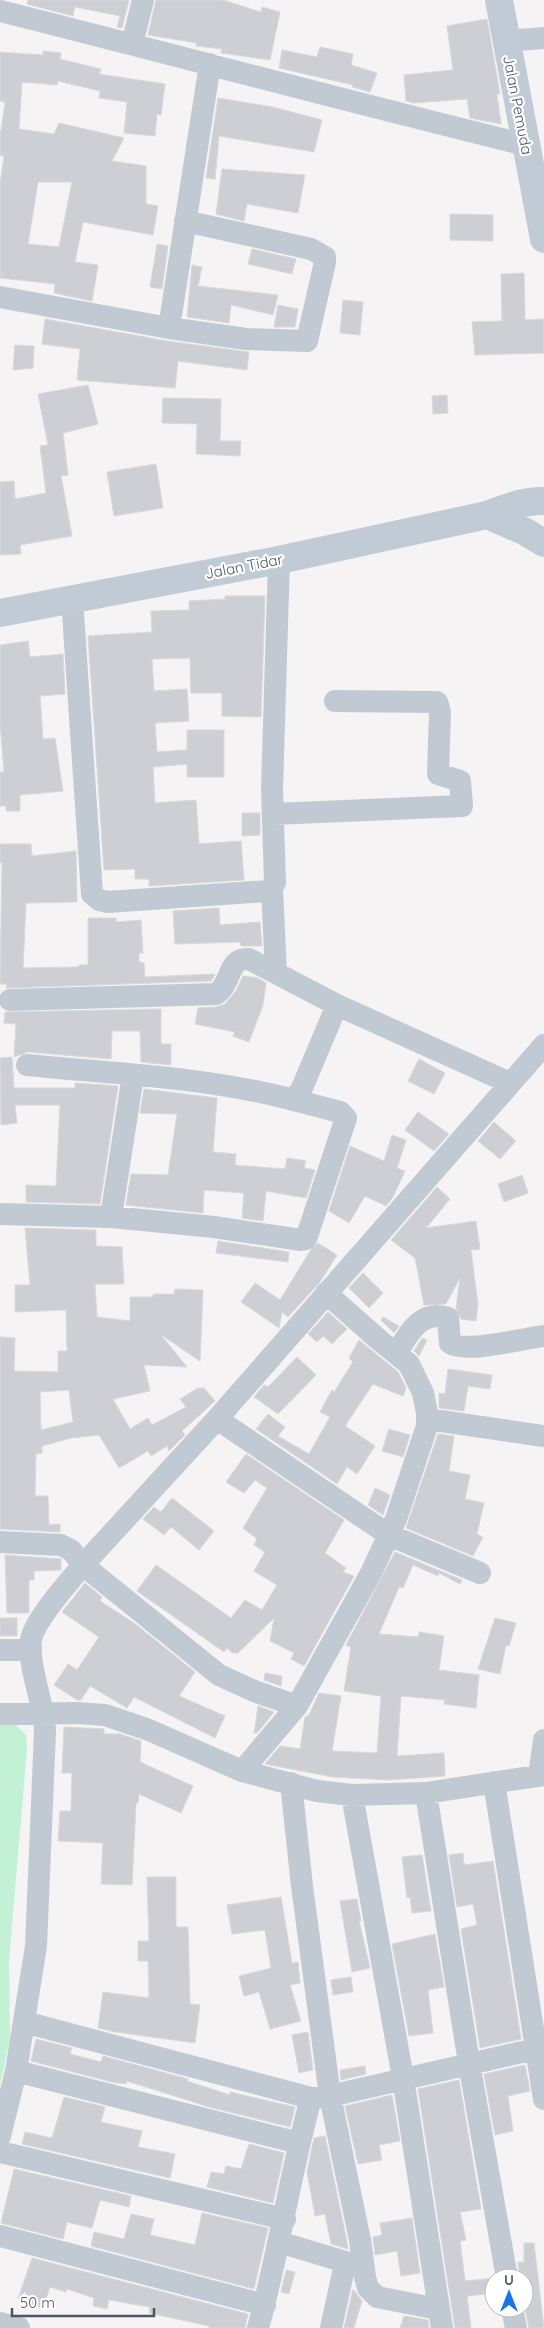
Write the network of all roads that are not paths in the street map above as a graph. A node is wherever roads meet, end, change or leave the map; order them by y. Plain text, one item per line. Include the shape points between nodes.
1 (143, 0) edge
2 (499, 0) edge
3 (0, 11) edge
4 (544, 38) edge
5 (506, 42) junction
6 (132, 44) junction
7 (210, 64) junction
8 (526, 145) junction
9 (185, 221) junction
10 (544, 239) edge
11 (0, 297) edge
12 (169, 328) junction
13 (540, 497) edge
14 (487, 515) junction
15 (544, 543) edge
16 (279, 560) junction
17 (72, 599) junction
18 (0, 613) edge
19 (335, 701) dead end
20 (273, 814) junction
21 (272, 889) junction
22 (276, 973) junction
23 (10, 1000) dead end
24 (337, 1005) junction
25 (544, 1045) edge
26 (27, 1065) dead end
27 (134, 1076) junction
28 (510, 1083) junction
29 (294, 1100) junction
30 (0, 1214) edge
31 (111, 1217) junction
32 (326, 1293) junction
33 (544, 1336) edge
34 (397, 1353) junction
35 (217, 1419) junction
36 (427, 1419) junction
37 (544, 1436) edge
38 (389, 1534) junction
39 (0, 1542) edge
40 (83, 1565) junction
41 (480, 1573) dead end
42 (0, 1650) edge
43 (31, 1650) junction
44 (297, 1706) junction
45 (0, 1714) edge
46 (44, 1714) junction
47 (544, 1740) edge
48 (242, 1771) junction
49 (542, 1775) edge
50 (494, 1782) junction
51 (291, 1783) junction
52 (426, 1793) junction
53 (352, 1795) junction
54 (24, 2022) junction
55 (539, 2047) edge
56 (469, 2063) junction
57 (16, 2071) junction
58 (403, 2078) junction
59 (320, 2097) junction
60 (544, 2099) edge
61 (0, 2136) edge
62 (299, 2143) junction
63 (0, 2152) edge
64 (285, 2219) junction
65 (0, 2236) edge
66 (279, 2242) junction
67 (358, 2263) junction
68 (505, 2268) edge
69 (264, 2305) junction
70 (440, 2318) edge
71 (0, 2323) edge
72 (19, 2328) edge
73 (258, 2328) edge
74 (331, 2328) edge

1 - 6 street
2 - 5 main road, Jalan Pemuda
3 - 6 street
4 - 5 street
5 - 8 main road, Jalan Pemuda
6 - 7 street
7 - 8 street
7 - 9 street
8 - 10 main road, Jalan Pemuda
9 - 12 street
9 - 12 street via 311,249 325,257 325,262 307,341 246,339
11 - 12 street
13 - 14 main road, Jalan Tidar
14 - 15 main road
14 - 16 main road, Jalan Tidar
16 - 17 main road, Jalan Tidar
16 - 20 street
17 - 18 main road, Jalan Tidar
17 - 21 street via 92,894 108,902
19 - 20 street via 437,702 440,712 438,774 460,781 462,806
20 - 21 street via 275,883
21 - 22 street
22 - 23 street via 244,959 234,963 226,985 216,994
22 - 24 street
24 - 28 street
24 - 29 street
25 - 28 street
26 - 27 street
27 - 29 street via 162,1076 218,1084
27 - 31 street
28 - 32 street
29 - 31 street via 340,1112 346,1118 306,1239
30 - 31 street
32 - 34 street
32 - 35 street
33 - 34 street via 464,1348 450,1343 448,1318 436,1315 410,1329
34 - 36 street via 410,1364 423,1393
35 - 38 street
35 - 40 street
36 - 37 street
36 - 38 street via 422,1443
38 - 41 street
38 - 44 street via 371,1573
39 - 40 street via 61,1545 71,1550
40 - 43 street via 40,1622 31,1638
40 - 44 street via 218,1675
42 - 43 street
43 - 46 street
44 - 48 street
45 - 46 street
46 - 48 street via 105,1715 149,1730
46 - 54 street via 36,1946
47 - 49 street
48 - 51 street
49 - 50 street
50 - 52 street
50 - 55 street
51 - 53 street via 317,1791
51 - 59 street
52 - 53 street
52 - 56 street
53 - 58 street
54 - 57 street
54 - 59 street
55 - 56 street
55 - 60 street
56 - 58 street
56 - 68 street
57 - 61 street
57 - 62 street
58 - 59 street
58 - 70 street
59 - 62 street
59 - 67 street
62 - 64 street
63 - 64 street
64 - 66 street
65 - 69 street
66 - 67 street
66 - 69 street
67 - 70 street via 372,2294
67 - 74 street via 343,2273
69 - 73 street
71 - 72 street

